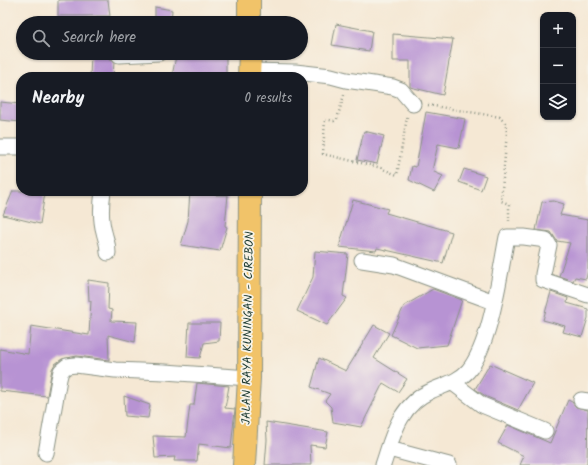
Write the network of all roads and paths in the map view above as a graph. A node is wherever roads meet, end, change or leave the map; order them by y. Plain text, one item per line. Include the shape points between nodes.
1 (249, 0) edge
2 (249, 16) edge
3 (249, 67) edge
4 (295, 72) edge
5 (308, 73) edge
6 (344, 97) dead end
7 (413, 104) junction
8 (0, 147) edge
9 (16, 148) edge
10 (102, 196) edge
11 (250, 196) edge
12 (507, 237) junction
13 (108, 253) dead end
14 (362, 260) dead end
15 (588, 295) edge
16 (494, 302) junction
17 (249, 378) junction
18 (453, 382) junction
19 (545, 431) dead end
20 (389, 449) junction
21 (46, 454) dead end
22 (244, 465) edge
23 (383, 465) edge
24 (449, 465) edge

1 - 2 highway
3 - 4 street
5 - 7 street via 393,87 401,90
6 - 7 path via 337,118 334,121 325,119 323,154 378,167 398,175 408,109
7 - 12 path via 500,117 505,123 507,132 501,201 509,204
8 - 9 street
10 - 13 street via 100,211
11 - 17 highway, JALAN RAYA KUNINGAN - CIREBON
12 - 15 street via 546,240 549,245 542,274 544,280
12 - 16 street
14 - 16 street via 394,265
16 - 18 street via 478,356 467,371
17 - 21 street via 67,366 61,371 59,379
17 - 22 highway, JALAN RAYA KUNINGAN - CIREBON
18 - 19 street via 482,405
18 - 20 street via 415,400 402,414
20 - 23 street
20 - 24 street

